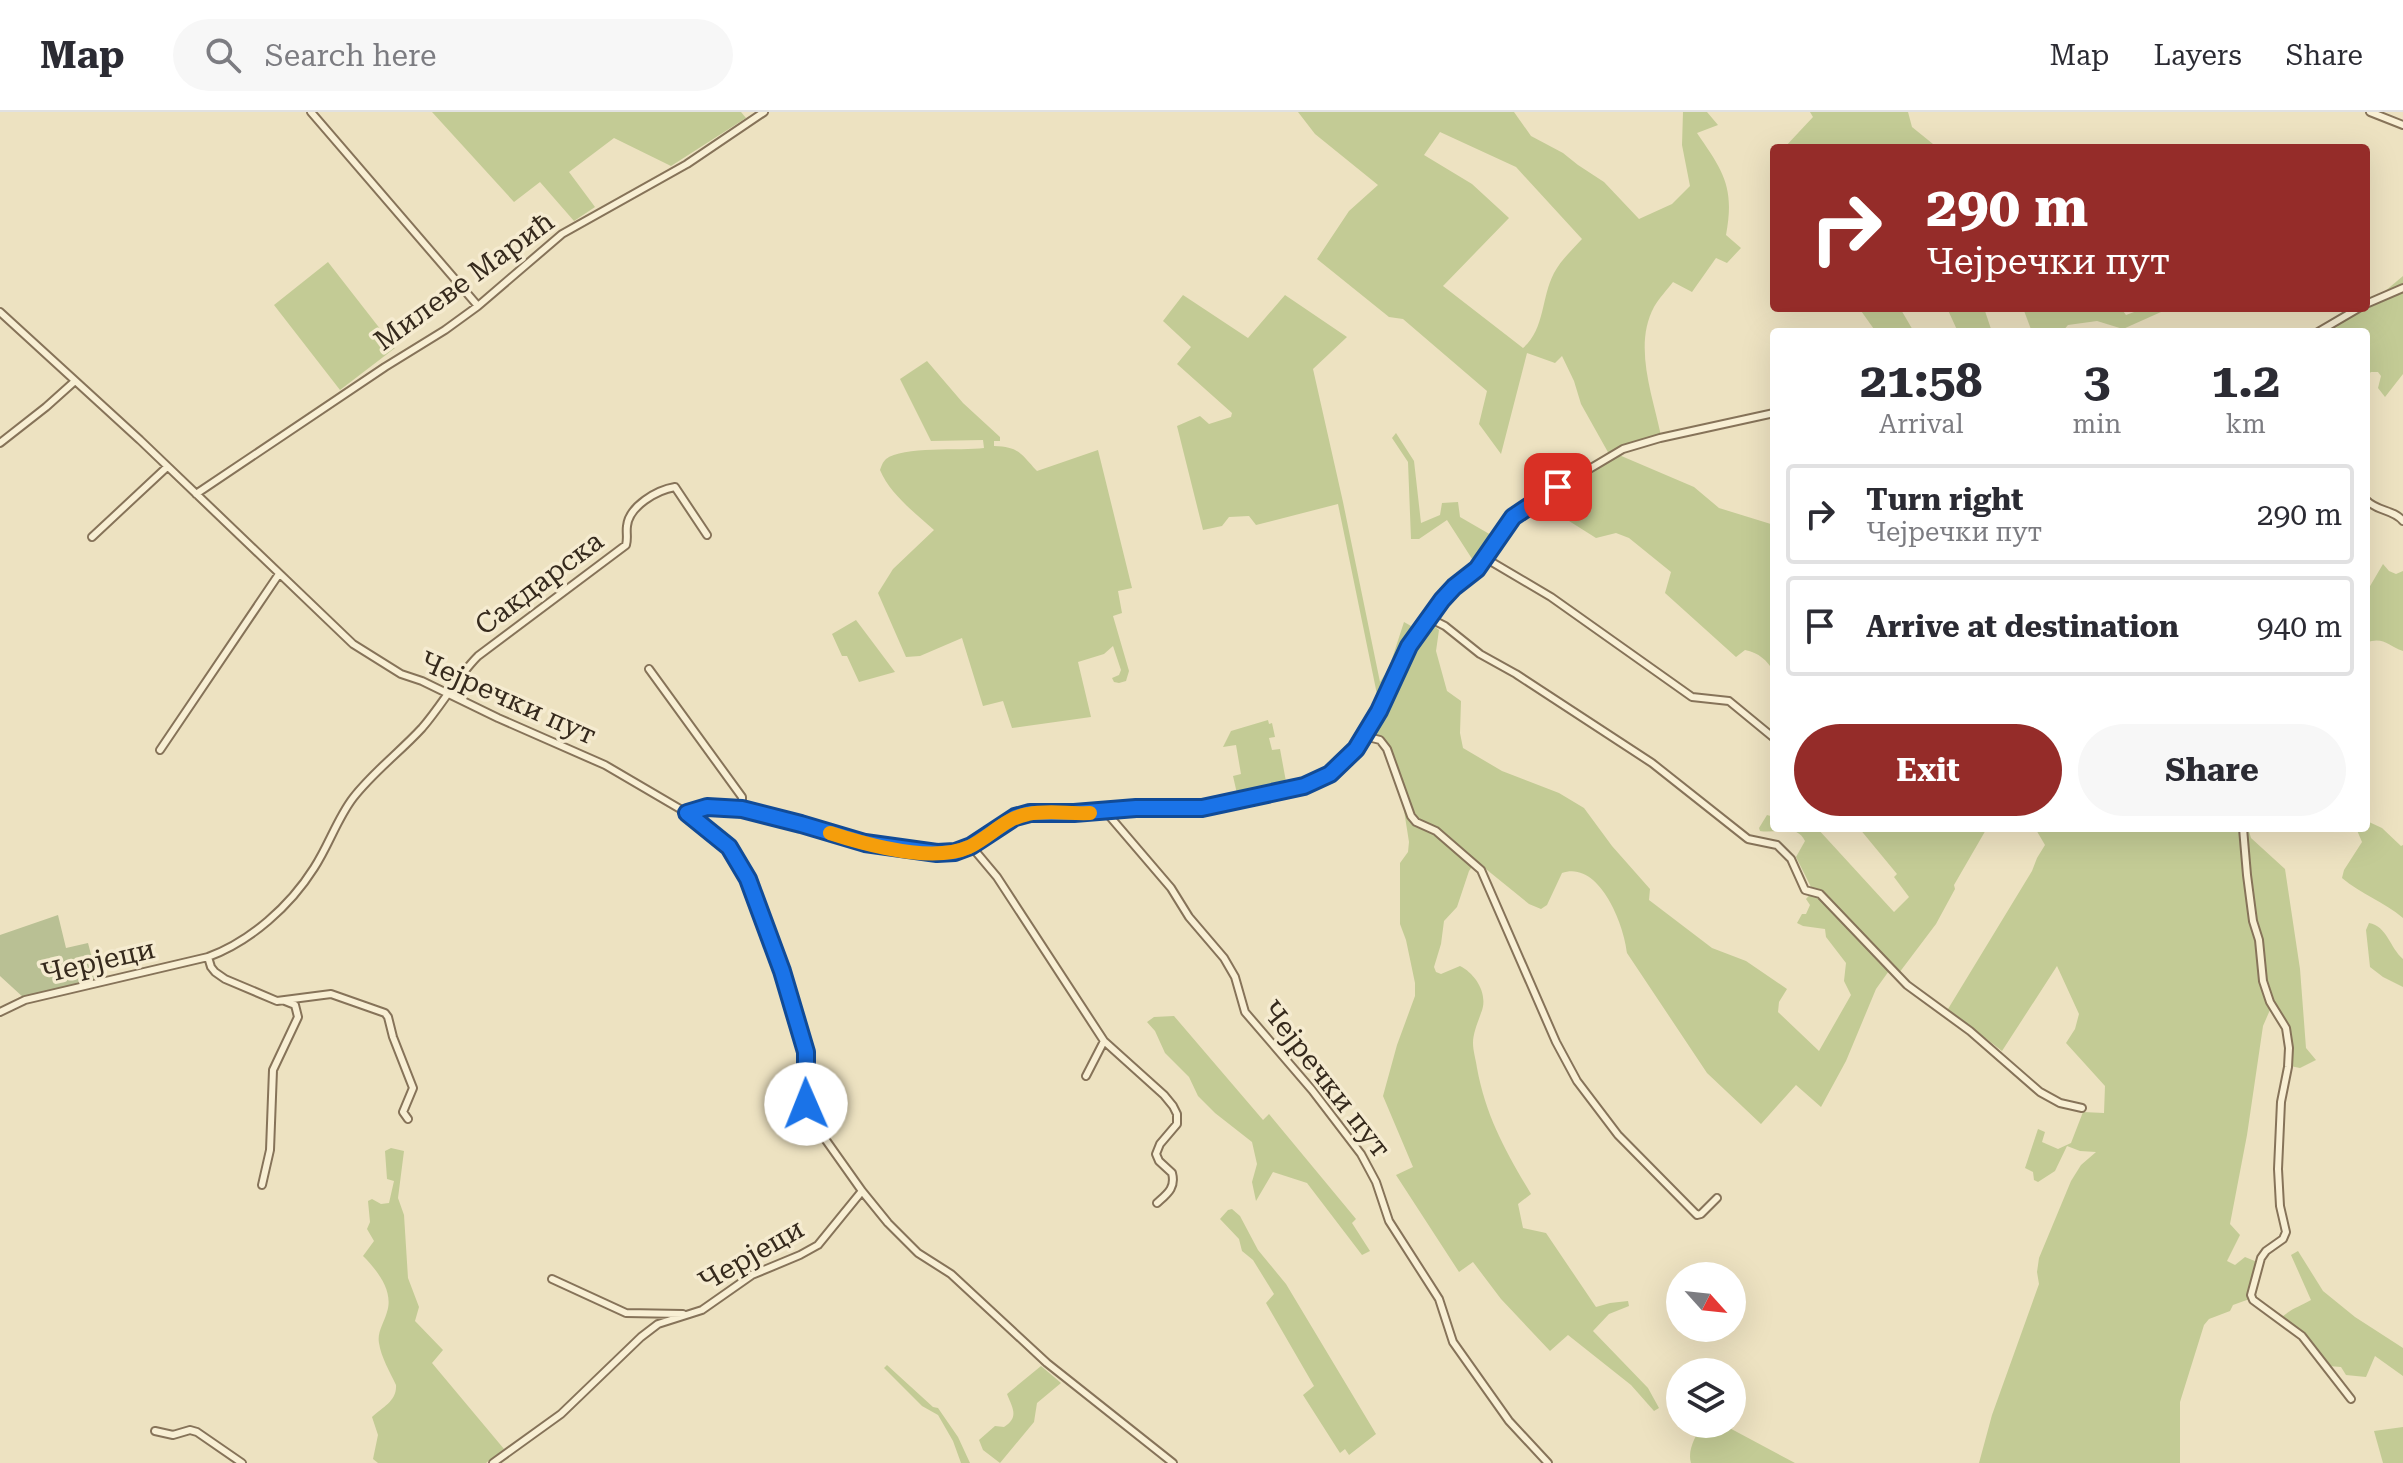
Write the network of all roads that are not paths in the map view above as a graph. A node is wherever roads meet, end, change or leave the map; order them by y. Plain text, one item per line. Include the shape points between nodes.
1 (311, 112) edge
2 (764, 112) edge
3 (2370, 112) edge
4 (2403, 125) edge
5 (2403, 288) edge
6 (2370, 302) edge
7 (478, 306) junction
8 (0, 312) edge
9 (2352, 312) edge
10 (2325, 328) edge
11 (75, 381) junction
12 (1770, 414) edge
13 (0, 443) edge
14 (167, 467) junction
15 (196, 494) junction
16 (2370, 504) edge
17 (2403, 521) edge
18 (707, 535) dead end
19 (92, 537) dead end
20 (1485, 558) junction
21 (279, 574) junction
22 (1429, 618) junction
23 (649, 669) dead end
24 (449, 694) junction
25 (1770, 735) edge
26 (1364, 736) junction
27 (160, 750) dead end
28 (742, 809) junction
29 (1106, 812) junction
30 (687, 813) junction
31 (2243, 832) edge
32 (971, 846) junction
33 (208, 957) junction
34 (285, 1001) junction
35 (0, 1012) edge
36 (1104, 1041) junction
37 (1086, 1076) dead end
38 (2082, 1108) dead end
39 (408, 1119) dead end
40 (262, 1185) dead end
41 (862, 1191) junction
42 (1717, 1198) dead end
43 (1157, 1203) dead end
44 (552, 1279) dead end
45 (691, 1314) junction
46 (2351, 1399) dead end
47 (155, 1431) dead end
48 (242, 1463) edge
49 (493, 1463) edge
50 (1172, 1463) edge
51 (1548, 1463) edge

1 - 7 street
2 - 7 street, Милеве Мaрић via 687,164 562,234
3 - 4 street
5 - 6 street
7 - 15 street, Милеве Мaрић
8 - 11 street, Чејречки пут
9 - 10 street
11 - 13 street
11 - 14 street, Чејречки пут
12 - 20 street via 1650,440 1607,456 1513,517
14 - 15 street, Чејречки пут
14 - 19 street
15 - 21 street, Чејречки пут
16 - 17 street
18 - 24 street, Сакдарска via 675,487 655,493 629,521 626,545 478,656
20 - 22 street
20 - 25 street via 1551,597 1692,697 1729,701
21 - 24 street, Чејречки пут via 353,644 401,674
21 - 27 street
22 - 26 street via 1409,646
22 - 38 street via 1652,763 1748,839 1777,845 1791,859 1805,890 1820,894 1907,985 2040,1092
23 - 28 street via 742,797
24 - 30 street, Чејречки пут via 605,765
24 - 33 street, Черјеци via 352,799 291,898 259,927
26 - 29 street via 1337,769 1304,786 1202,808
26 - 42 street via 1385,744 1414,820 1436,831 1481,870 1556,1042 1599,1112 1697,1215
28 - 30 street via 707,807
28 - 32 street via 877,845 937,853
29 - 32 street via 1030,813
29 - 51 street, Чејречки пут via 1224,958 1245,1012 1361,1154 1389,1221 1439,1299 1453,1342 1517,1431
30 - 41 street via 729,847 748,879 806,1052 806,1104
31 - 46 street via 2263,981 2286,1028 2289,1048 2278,1169 2286,1232 2261,1258 2252,1298 2302,1336
32 - 36 street via 997,877
33 - 34 street via 225,979
33 - 35 street, Черјеци via 25,1000
34 - 39 street via 331,994 385,1013 413,1088 403,1112
34 - 40 street via 295,1005 298,1017 273,1070 270,1150
36 - 37 street
36 - 43 street via 1164,1095 1177,1114 1177,1124 1156,1154 1172,1173 1173,1186
41 - 45 street, Черјеци via 818,1245 752,1275
41 - 50 street via 918,1253 951,1274 1047,1363
44 - 45 street, Черјеци via 626,1313
45 - 49 street, Черјеци via 650,1329 561,1414
47 - 48 street via 197,1432

